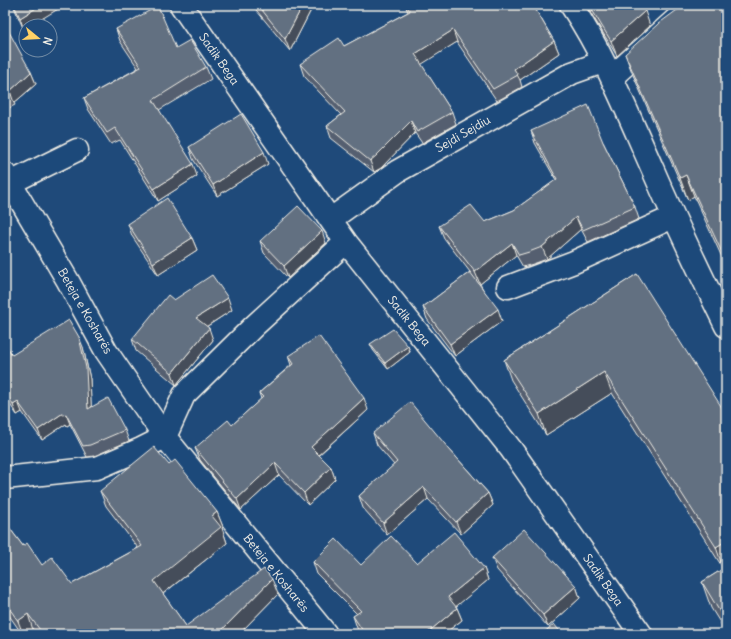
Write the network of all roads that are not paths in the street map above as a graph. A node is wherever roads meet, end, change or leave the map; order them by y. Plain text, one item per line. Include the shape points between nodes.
1 (181, 5) edge
2 (571, 5) edge
3 (697, 5) edge
4 (607, 70) junction
5 (77, 150) dead end
6 (8, 178) edge
7 (674, 218) junction
8 (331, 219) junction
9 (346, 242) junction
10 (508, 287) dead end
11 (726, 326) edge
12 (165, 437) junction
13 (5, 478) edge
14 (326, 634) edge
15 (641, 634) edge

1 - 8 street, Sadik Bega
2 - 4 street
3 - 4 street, Sejdi Sejdiu
4 - 7 street
4 - 8 street, Sejdi Sejdiu via 572,73 398,171
5 - 6 street, Beteja e Kosharës
6 - 12 street, Beteja e Kosharës via 106,350
7 - 10 street via 574,262
7 - 11 street
8 - 9 street, Sadik Bega
9 - 12 street via 253,327 184,395
9 - 15 street, Sadik Bega via 511,449
12 - 13 street via 97,468
12 - 14 street, Beteja e Kosharës

